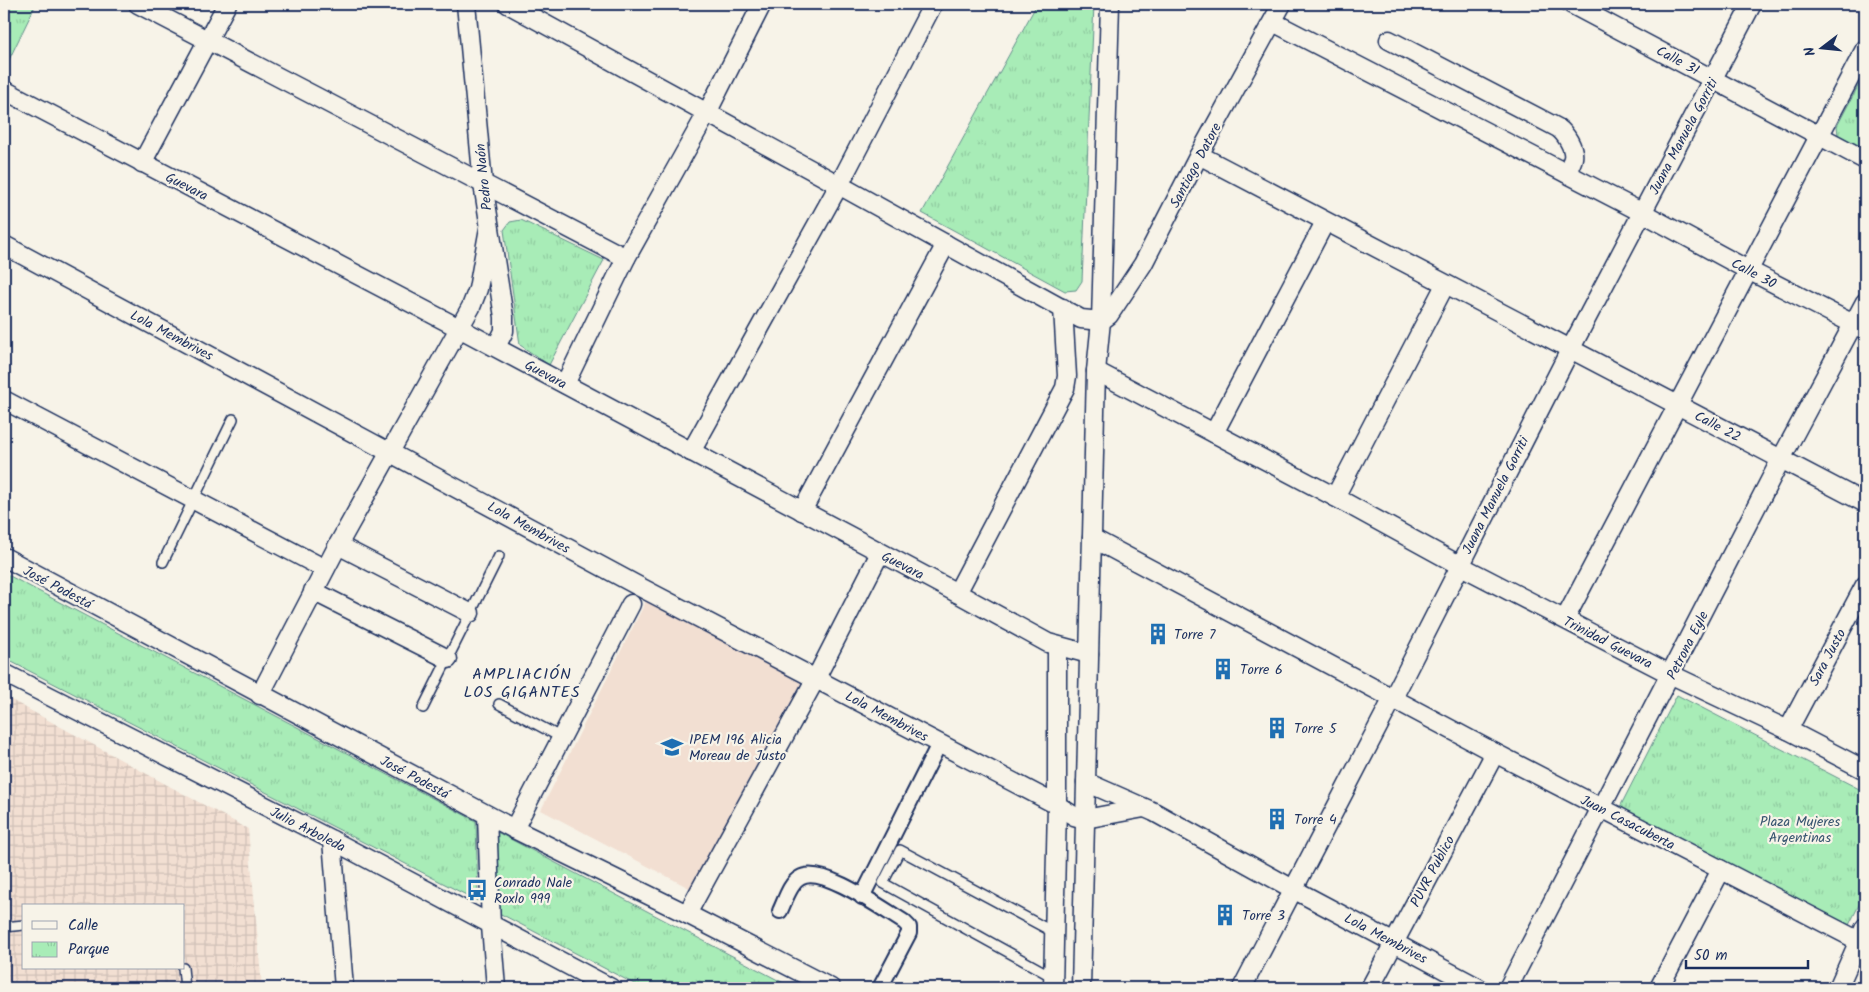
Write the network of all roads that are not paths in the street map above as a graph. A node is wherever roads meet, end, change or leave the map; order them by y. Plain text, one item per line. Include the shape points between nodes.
1 (138, 4) edge
2 (227, 4) edge
3 (466, 4) edge
4 (508, 4) edge
5 (762, 4) edge
6 (933, 4) edge
7 (1110, 4) edge
8 (1282, 4) edge
9 (1571, 4) edge
10 (1752, 4) edge
11 (1273, 22) junction
12 (208, 40) junction
13 (1389, 40) dead end
14 (1865, 49) edge
15 (1714, 79) junction
16 (4, 90) edge
17 (707, 113) junction
18 (1820, 136) junction
19 (1199, 155) junction
20 (1865, 160) edge
21 (142, 163) junction
22 (1566, 173) junction
23 (483, 184) junction
24 (839, 184) junction
25 (1643, 213) junction
26 (1325, 222) junction
27 (489, 228) junction
28 (946, 244) junction
29 (4, 245) edge
30 (626, 258) junction
31 (1748, 270) junction
32 (1446, 285) junction
33 (1865, 302) edge
34 (1063, 308) junction
35 (1101, 321) junction
36 (1860, 327) edge
37 (459, 328) junction
38 (496, 347) junction
39 (1571, 348) junction
40 (1096, 371) junction
41 (565, 384) junction
42 (4, 400) edge
43 (1678, 405) junction
44 (233, 419) dead end
45 (1214, 433) junction
46 (390, 452) junction
47 (692, 452) junction
48 (1781, 459) junction
49 (1335, 497) junction
50 (193, 500) junction
51 (1865, 503) edge
52 (802, 511) junction
53 (1092, 538) junction
54 (338, 545) junction
55 (880, 553) junction
56 (499, 556) dead end
57 (4, 558) edge
58 (163, 562) dead end
59 (1459, 565) junction
60 (325, 569) junction
61 (1865, 585) edge
62 (313, 591) junction
63 (957, 593) junction
64 (631, 604) dead end
65 (470, 613) junction
66 (1565, 619) junction
67 (1058, 646) junction
68 (1089, 654) junction
69 (448, 659) junction
70 (4, 673) edge
71 (1672, 675) junction
72 (816, 678) junction
73 (260, 695) junction
74 (1392, 698) junction
75 (498, 704) dead end
76 (424, 708) dead end
77 (1788, 730) junction
78 (562, 738) junction
79 (939, 744) junction
80 (1495, 753) junction
81 (1865, 770) edge
82 (1086, 782) junction
83 (1057, 805) junction
84 (1144, 808) junction
85 (1602, 808) junction
86 (487, 815) junction
87 (1085, 820) junction
88 (514, 829) junction
89 (332, 840) junction
90 (1721, 870) junction
91 (1293, 889) junction
92 (862, 897) junction
93 (780, 911) dead end
94 (687, 914) junction
95 (4, 926) edge
96 (22, 926) edge
97 (491, 926) junction
98 (1055, 933) junction
99 (1863, 937) edge
100 (1394, 942) junction
101 (183, 970) edge
102 (1053, 983) edge
103 (185, 988) edge
104 (344, 988) edge
105 (496, 988) edge
106 (611, 988) edge
107 (831, 988) edge
108 (880, 988) edge
109 (1081, 988) edge
110 (1242, 988) edge
111 (1370, 988) edge
112 (1479, 988) edge
113 (1508, 988) edge
114 (1660, 988) edge
115 (1838, 988) edge

1 - 12 street
2 - 12 street
3 - 23 street, Pedro Naón
4 - 17 street
5 - 17 street
6 - 24 street
7 - 35 street
8 - 11 street, Santiago Datore
9 - 15 street, Calle 31
10 - 15 street, Juana Manuela Gorriti
11 - 19 street, Santiago Datore
11 - 22 street, Calle 30
12 - 21 street
12 - 23 street
13 - 22 street via 1558,128 1564,133 1574,156
14 - 18 street
15 - 18 street, Calle 31
15 - 25 street, Juana Manuela Gorriti
16 - 21 street, Guevara
17 - 24 street
17 - 30 street
18 - 20 street, Calle 31
18 - 31 street
19 - 26 street, Calle 22
19 - 35 street, Santiago Datore via 1143,264 1109,315
21 - 37 street, Guevara
22 - 25 street, Calle 30
23 - 27 street, Pedro Naón
23 - 30 street
24 - 28 street
24 - 47 street
25 - 31 street, Calle 30
25 - 39 street, Juana Manuela Gorriti
26 - 32 street, Calle 22
26 - 45 street
27 - 37 street via 478,289
27 - 38 street, Pedro Naón via 504,317 504,331
28 - 34 street
28 - 52 street
29 - 46 street, Lola Membrives
30 - 41 street
31 - 36 street, Calle 30
31 - 43 street
32 - 39 street, Calle 22
32 - 49 street
33 - 36 street, Petrona Eyle
34 - 35 street via 1081,319
34 - 63 street via 1065,388
35 - 40 street
36 - 48 street, Petrona Eyle
37 - 38 street, Guevara
37 - 46 street
38 - 41 street, Guevara
39 - 43 street, Calle 22
39 - 59 street, Juana Manuela Gorriti
40 - 45 street, Trinidad Guevara
40 - 53 street
41 - 47 street, Guevara
42 - 50 street
43 - 48 street, Calle 22
43 - 66 street
44 - 50 lane
45 - 49 street, Trinidad Guevara
46 - 54 street
46 - 72 street, Lola Membrives via 640,588
47 - 52 street, Guevara
48 - 51 street, Calle 22
48 - 71 street, Petrona Eyle
49 - 59 street, Trinidad Guevara
50 - 58 lane
50 - 60 street
52 - 55 street, Guevara
53 - 68 street
53 - 74 street, Juan Casacuberta
54 - 60 street
54 - 65 street
55 - 63 street, Guevara
55 - 72 street
56 - 65 lane
57 - 73 street, José Podestá
59 - 66 street, Trinidad Guevara
59 - 74 street, Juana Manuela Gorriti
60 - 62 street
61 - 77 street, Sara Justo
62 - 69 street
62 - 73 street
63 - 67 street, Guevara
64 - 78 street
65 - 69 lane
66 - 71 street, Trinidad Guevara
67 - 68 street, Guevara
67 - 83 street
68 - 82 street
69 - 76 lane
70 - 89 street, Julio Arboleda
71 - 77 street, Trinidad Guevara
71 - 85 street, Petrona Eyle
72 - 79 street, Lola Membrives
72 - 94 street
73 - 86 street, José Podestá
74 - 80 street, Juan Casacuberta
74 - 91 street, Juana Manuela Gorriti
75 - 78 lane
77 - 81 street, Trinidad Guevara
78 - 88 street
79 - 83 street, Lola Membrives
79 - 92 street
80 - 85 street, Juan Casacuberta
80 - 100 street, PUVR Publico
82 - 84 street, Lola Membrives
82 - 87 street
83 - 87 street, Lola Membrives
83 - 98 street
84 - 87 street
84 - 91 street, Lola Membrives
85 - 90 street, Juan Casacuberta
85 - 113 street, Petrona Eyle
86 - 88 street, José Podestá
86 - 97 street
87 - 109 street
88 - 94 street, José Podestá
89 - 97 street, Julio Arboleda
89 - 104 street
90 - 99 street, Juan Casacuberta
90 - 114 street
91 - 100 street, Lola Membrives
91 - 110 street, Juana Manuela Gorriti
92 - 93 street via 810,874 794,882
92 - 108 street via 909,927
94 - 107 street, José Podestá
95 - 96 lane
97 - 105 street
97 - 106 street, Julio Arboleda
98 - 102 street
98 - 102 lane via 900,850 883,883
99 - 115 street
100 - 111 street, PUVR Publico
100 - 112 street, Lola Membrives
101 - 103 lane

